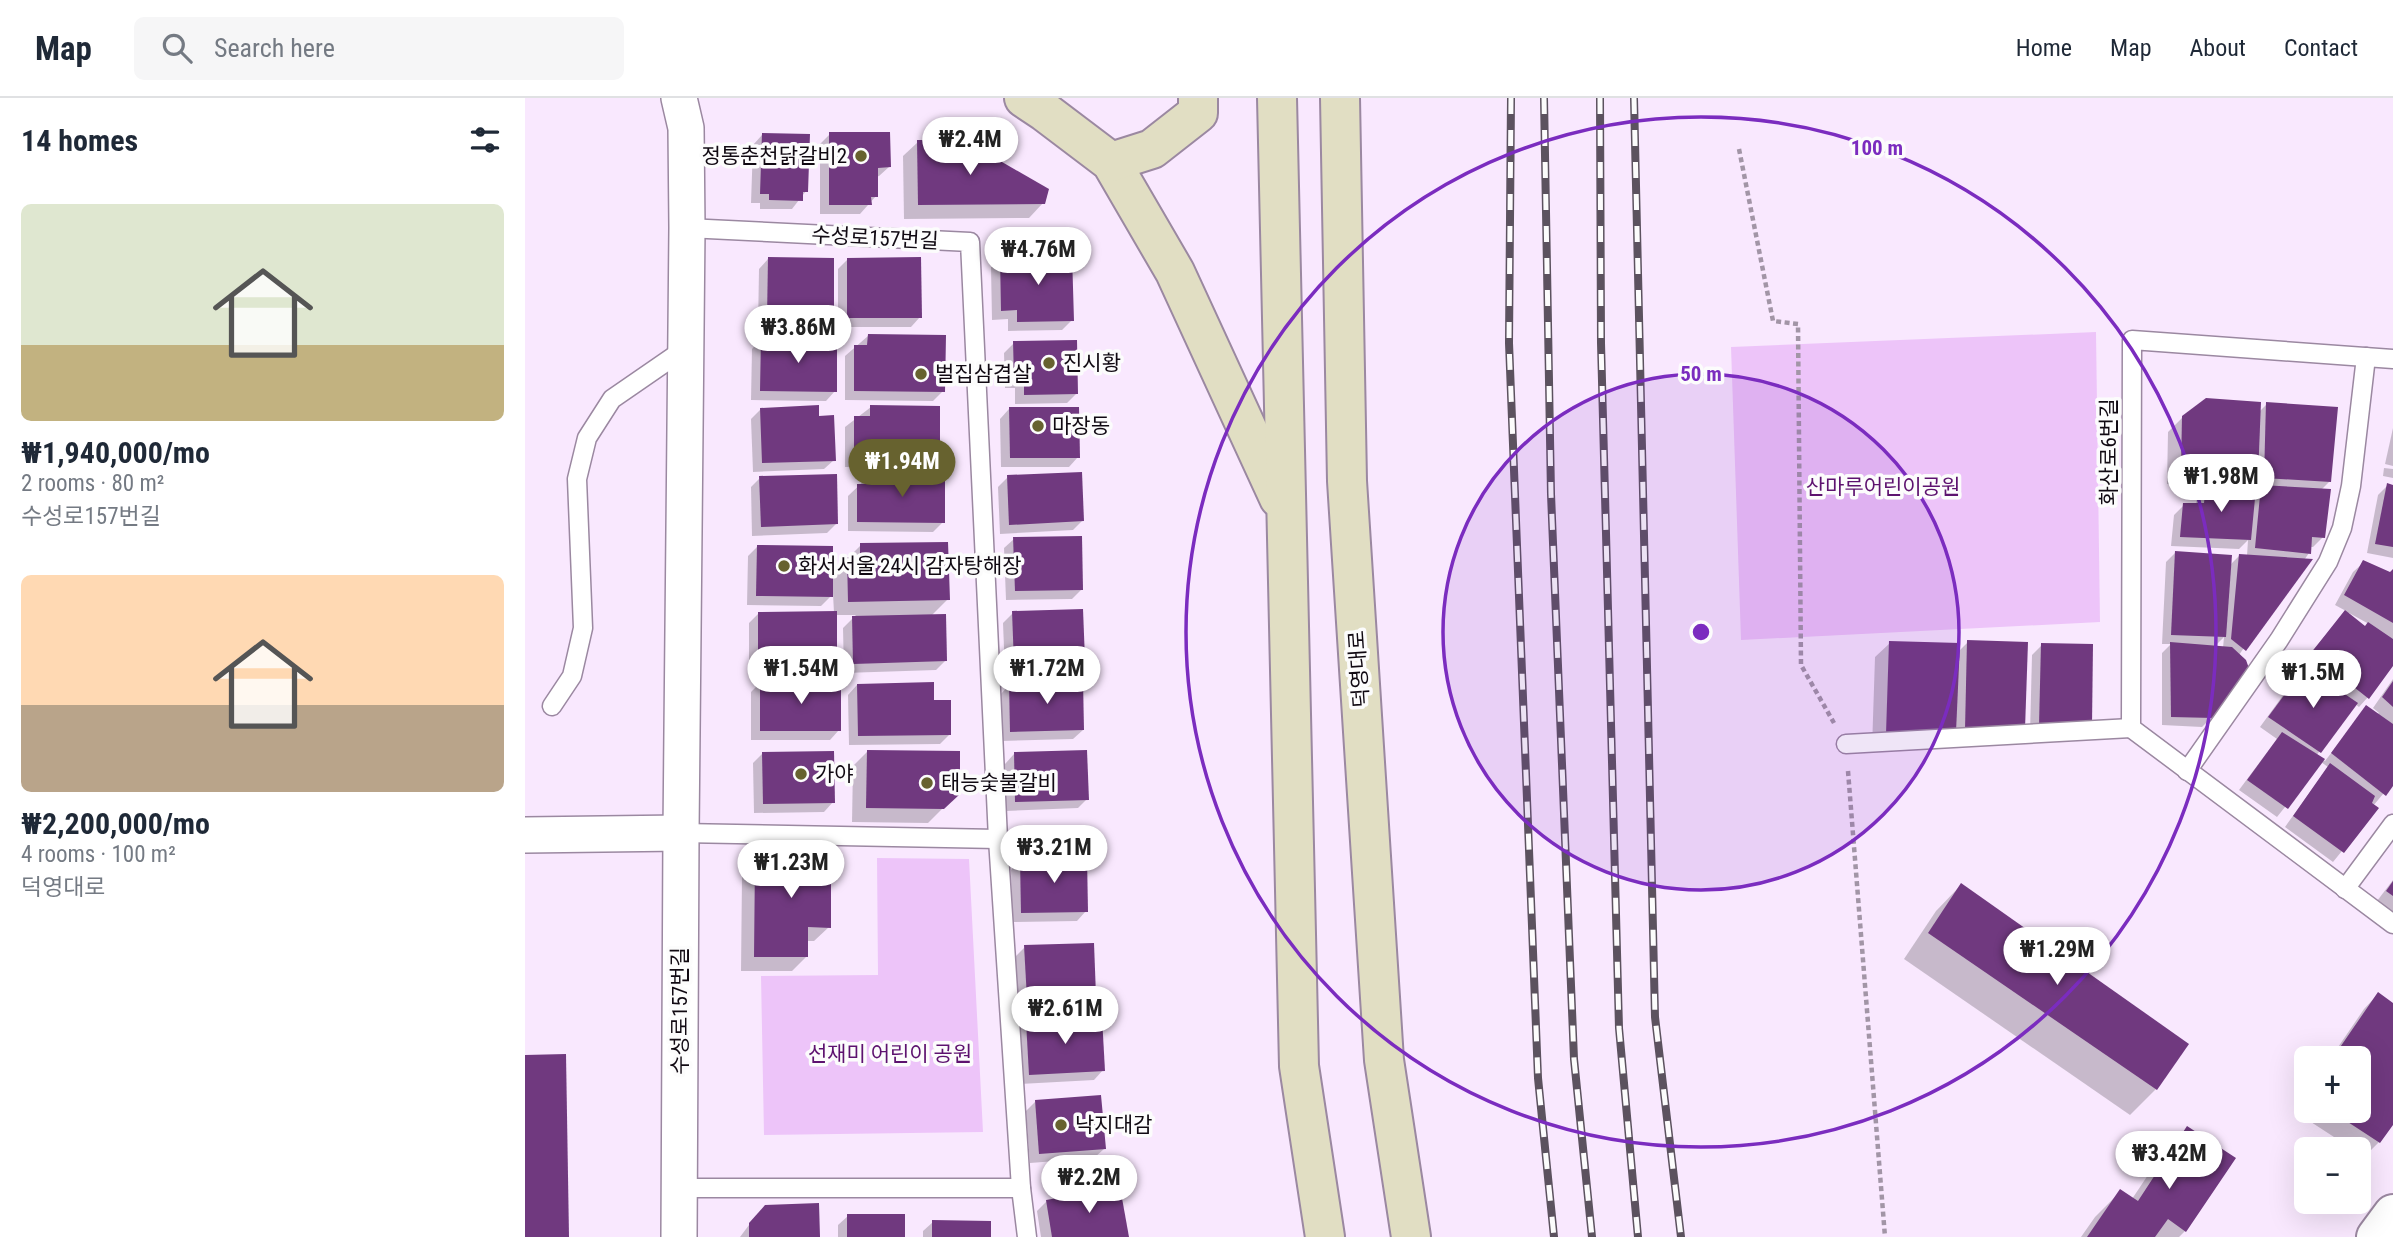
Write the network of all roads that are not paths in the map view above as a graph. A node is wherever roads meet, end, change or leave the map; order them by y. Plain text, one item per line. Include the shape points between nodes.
1 (679, 98) edge
2 (1024, 98) edge
3 (1198, 98) edge
4 (1277, 98) edge
5 (1340, 98) edge
6 (1111, 162) junction
7 (687, 229) junction
8 (686, 348) junction
9 (2366, 357) junction
10 (2393, 359) edge
11 (1286, 514) junction
12 (552, 706) dead end
13 (2131, 727) junction
14 (1846, 744) road end
15 (2187, 771) junction
16 (2393, 824) edge
17 (681, 833) junction
18 (525, 835) edge
19 (998, 839) junction
20 (2345, 889) junction
21 (2393, 924) edge
22 (679, 1188) junction
23 (1021, 1188) junction
24 (2393, 1214) edge
25 (679, 1237) edge
26 (1027, 1237) edge
27 (1325, 1237) edge
28 (1411, 1237) edge
29 (2375, 1237) edge

1 - 7 street, 수성로157번길 via 686,128
2 - 6 main road
3 - 6 main road via 1198,113 1152,149
4 - 11 main road
5 - 28 main road, 덕영대로 via 1346,481 1384,1060
6 - 11 main road via 1175,272
7 - 8 street, 수성로157번길
7 - 19 lane, 수성로157번길 via 970,242
8 - 12 lane via 613,399 587,439 577,480 583,628 572,676
8 - 17 street, 수성로157번길
9 - 10 lane, 화산로6번길
9 - 13 lane, 화산로6번길 via 2131,340
9 - 15 lane via 2351,486 2342,528 2328,562
11 - 27 main road via 1299,1066
13 - 14 lane
13 - 15 lane
15 - 20 lane
16 - 20 lane
17 - 18 street
17 - 19 lane
17 - 22 street, 수성로157번길
19 - 23 lane, 수성로157번길
20 - 21 lane
22 - 23 lane
22 - 25 street, 수성로157번길
23 - 26 lane, 수성로157번길
24 - 29 street

